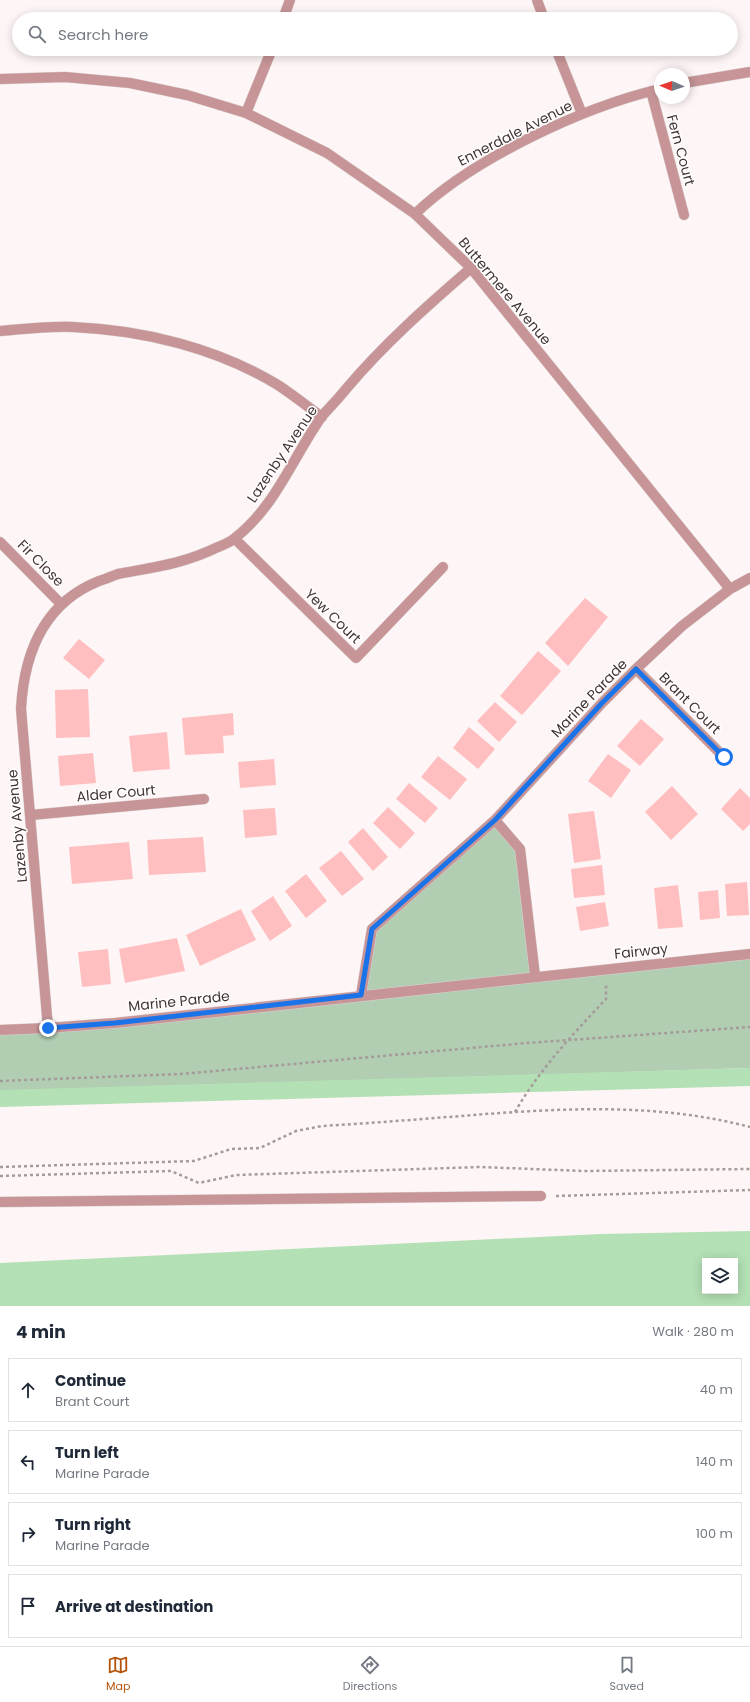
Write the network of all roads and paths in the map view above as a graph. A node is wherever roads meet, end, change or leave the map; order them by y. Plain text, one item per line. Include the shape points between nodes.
1 (290, 0) edge
2 (537, 0) edge
3 (286, 12) edge
4 (541, 12) edge
5 (269, 56) edge
6 (559, 56) edge
7 (750, 72) edge
8 (0, 79) edge
9 (690, 82) edge
10 (654, 91) edge
11 (659, 104) edge
12 (246, 113) junction
13 (582, 114) junction
14 (415, 214) junction
15 (684, 215) dead end
16 (471, 268) junction
17 (0, 331) edge
18 (322, 417) junction
19 (235, 539) junction
20 (0, 542) edge
21 (443, 567) dead end
22 (750, 578) edge
23 (730, 589) junction
24 (61, 604) junction
25 (636, 669) junction
26 (724, 757) dead end
27 (204, 799) dead end
28 (31, 815) junction
29 (495, 820) junction
30 (750, 954) edge
31 (606, 968) junction
32 (535, 976) junction
33 (361, 995) junction
34 (750, 1027) edge
35 (48, 1028) junction
36 (0, 1030) edge
37 (567, 1040) junction
38 (0, 1081) edge
39 (515, 1112) junction
40 (750, 1127) edge
41 (0, 1167) edge
42 (750, 1169) edge
43 (0, 1176) edge
44 (750, 1190) edge
45 (541, 1196) joint
46 (0, 1202) edge

1 - 3 street
2 - 4 street
5 - 12 street
6 - 13 street
7 - 9 street
8 - 12 street, Buttermere Avenue via 65,77 130,83 187,95
10 - 13 street, Ennerdale Avenue
11 - 15 street, Fern Court
12 - 14 street, Buttermere Avenue via 327,153
13 - 14 street, Ennerdale Avenue via 508,150 457,179
14 - 16 street, Buttermere Avenue
16 - 18 street, Lazenby Avenue via 394,337
16 - 23 street, Buttermere Avenue
17 - 18 street via 72,327 115,331 195,348 277,385
18 - 19 street, Lazenby Avenue via 277,491
19 - 21 street, Yew Court via 356,658
19 - 24 street, Lazenby Avenue via 178,564 116,575 86,586
20 - 24 street, Fir Close
22 - 23 street, Marine Parade
23 - 25 street, Marine Parade via 682,626
24 - 28 street, Lazenby Avenue via 40,631 22,683 21,709
25 - 26 street, Brant Court
25 - 29 street, Marine Parade
27 - 28 street, Alder Court
28 - 35 street, Lazenby Avenue
29 - 32 street via 520,849
29 - 33 street, Marine Parade via 372,929
30 - 31 street, Fairway
31 - 32 street, Fairway
31 - 37 path via 606,1000
32 - 33 street, Marine Parade
33 - 35 street, Marine Parade via 115,1023
34 - 37 path
35 - 36 street, Marine Parade
37 - 38 path via 182,1074
37 - 39 path
39 - 40 path via 599,1108 688,1115
39 - 41 path via 322,1126 296,1130 260,1148 231,1149 194,1161
42 - 43 path via 584,1171 480,1167 236,1175 199,1183 171,1171
44 - 45 path
45 - 46 street

